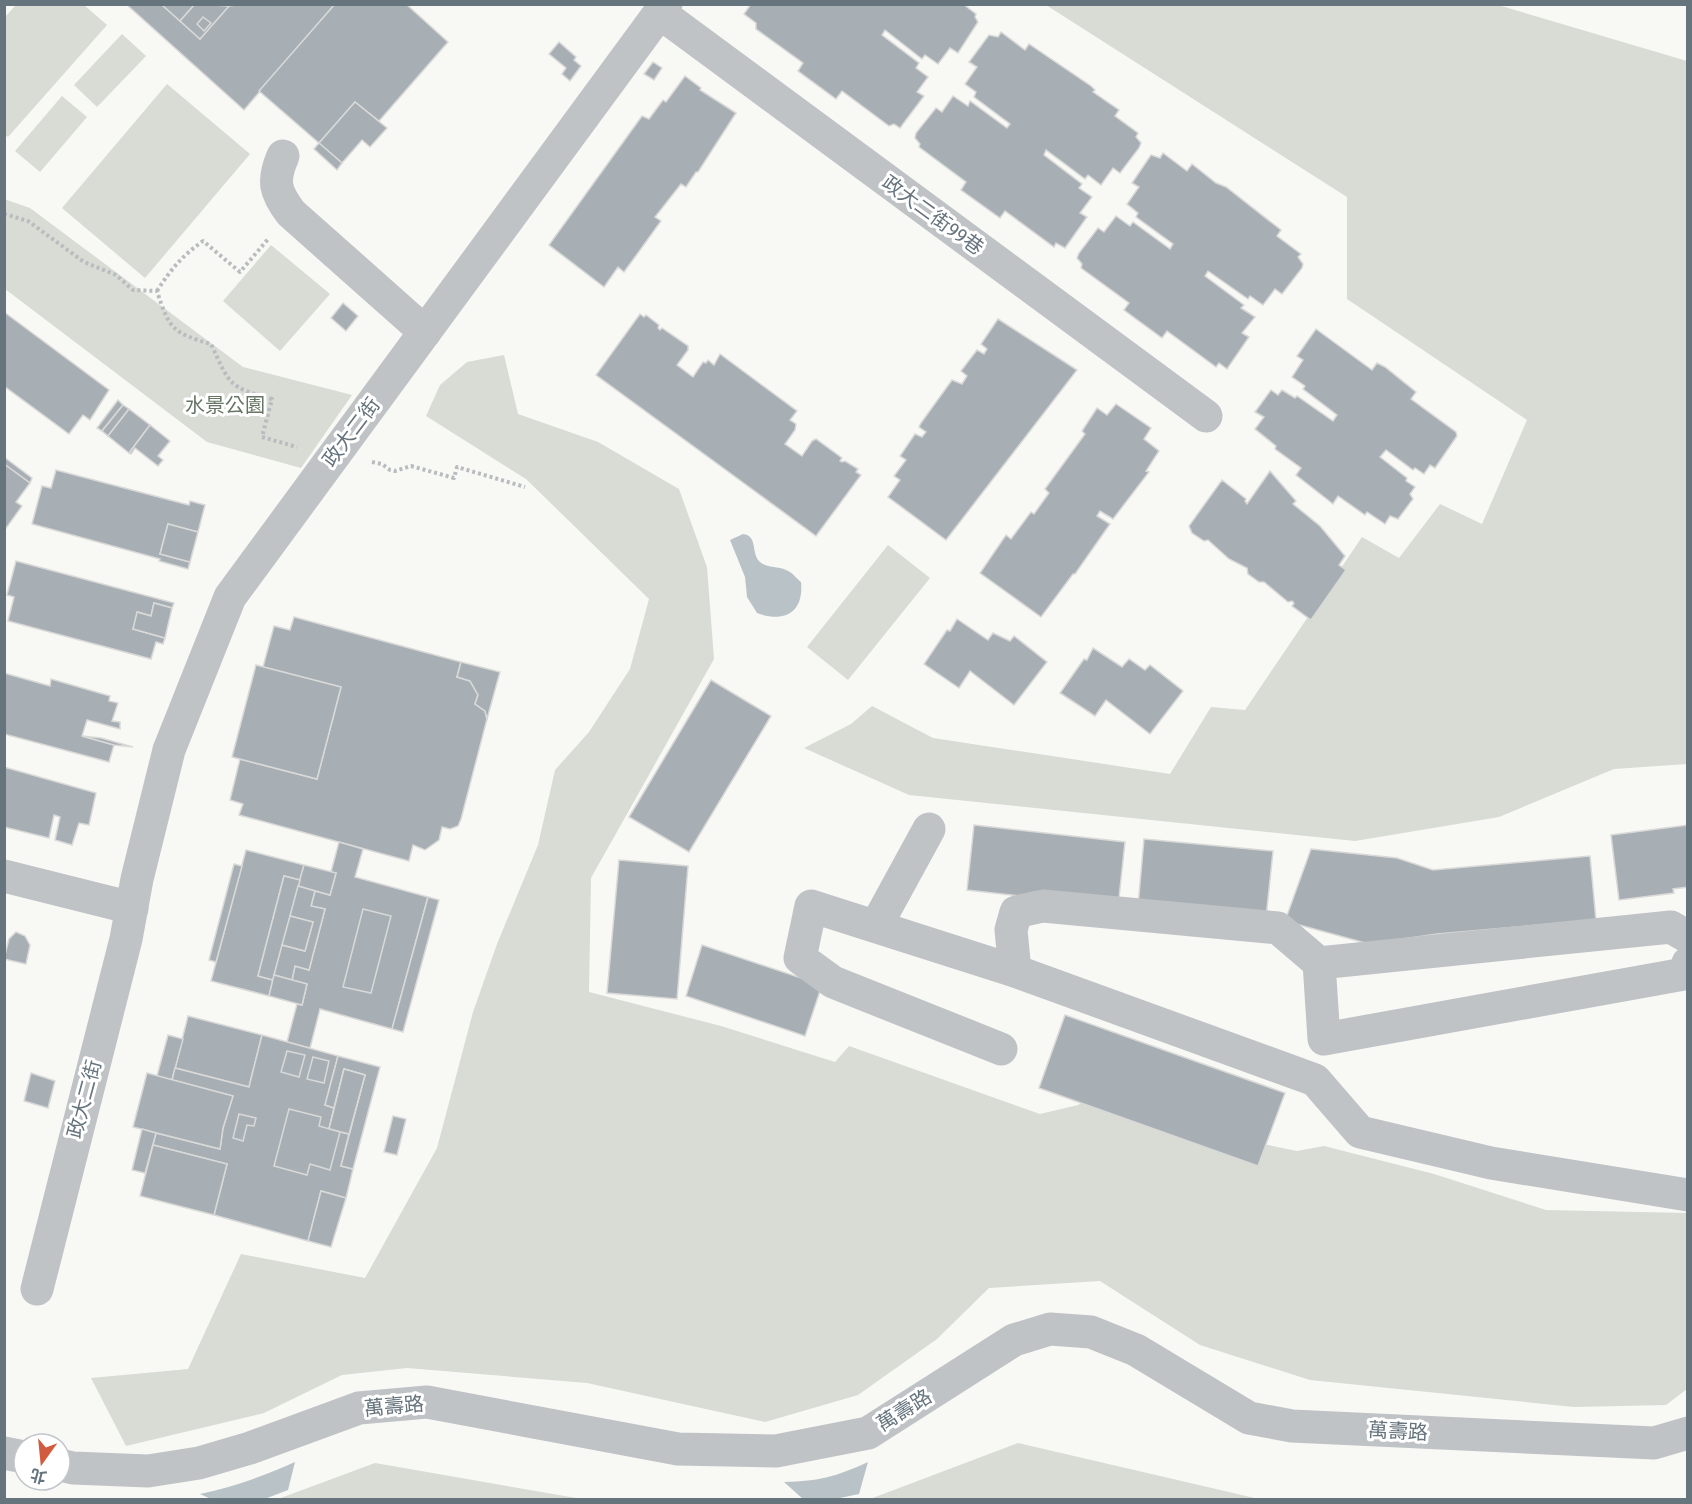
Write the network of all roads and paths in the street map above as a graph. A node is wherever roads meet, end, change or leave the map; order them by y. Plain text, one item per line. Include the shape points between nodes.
1 (663, 9) edge
2 (283, 156) dead end
3 (291, 213) junction
4 (4, 214) edge
5 (157, 291) junction
6 (425, 332) junction
7 (1206, 416) dead end
8 (262, 437) dead end
9 (332, 457) junction
10 (525, 487) dead end
11 (930, 829) dead end
12 (4, 876) edge
13 (132, 908) junction
14 (876, 926) junction
15 (1688, 937) edge
16 (1319, 963) junction
17 (1688, 963) edge
18 (1015, 971) junction
19 (1324, 1039) junction
20 (1001, 1049) dead end
21 (1316, 1080) junction
22 (1688, 1195) edge
23 (37, 1289) dead end
24 (1688, 1433) edge
25 (72, 1468) edge

1 - 6 street, 政大二街
1 - 7 street, 政大二街99巷
2 - 3 street via 275,181 279,198
3 - 5 path via 240,272 203,240 184,254
3 - 6 street
4 - 5 path via 28,221 84,262 116,275 133,290
5 - 8 path via 165,318 188,337 212,344 232,384 272,399
6 - 9 street, 政大二街
9 - 10 path via 381,464 395,471 411,466 454,478 457,467
9 - 13 street, 政大二街 via 230,597 169,750
11 - 14 street
12 - 13 street
13 - 23 street, 政大二街
14 - 18 street
14 - 20 street via 811,906 800,958 833,982
15 - 16 street via 1671,927
16 - 18 street via 1278,928 1043,906 1016,912 1011,930
16 - 19 street
17 - 19 street via 1684,975
18 - 21 street
19 - 21 street
21 - 22 street via 1360,1132 1491,1162
24 - 25 street, 萬壽路 via 1654,1443 1292,1426 1249,1418 1136,1350 1091,1332 1050,1329 1014,1340 868,1433 776,1451 678,1449 427,1402 359,1408 199,1463 148,1471

